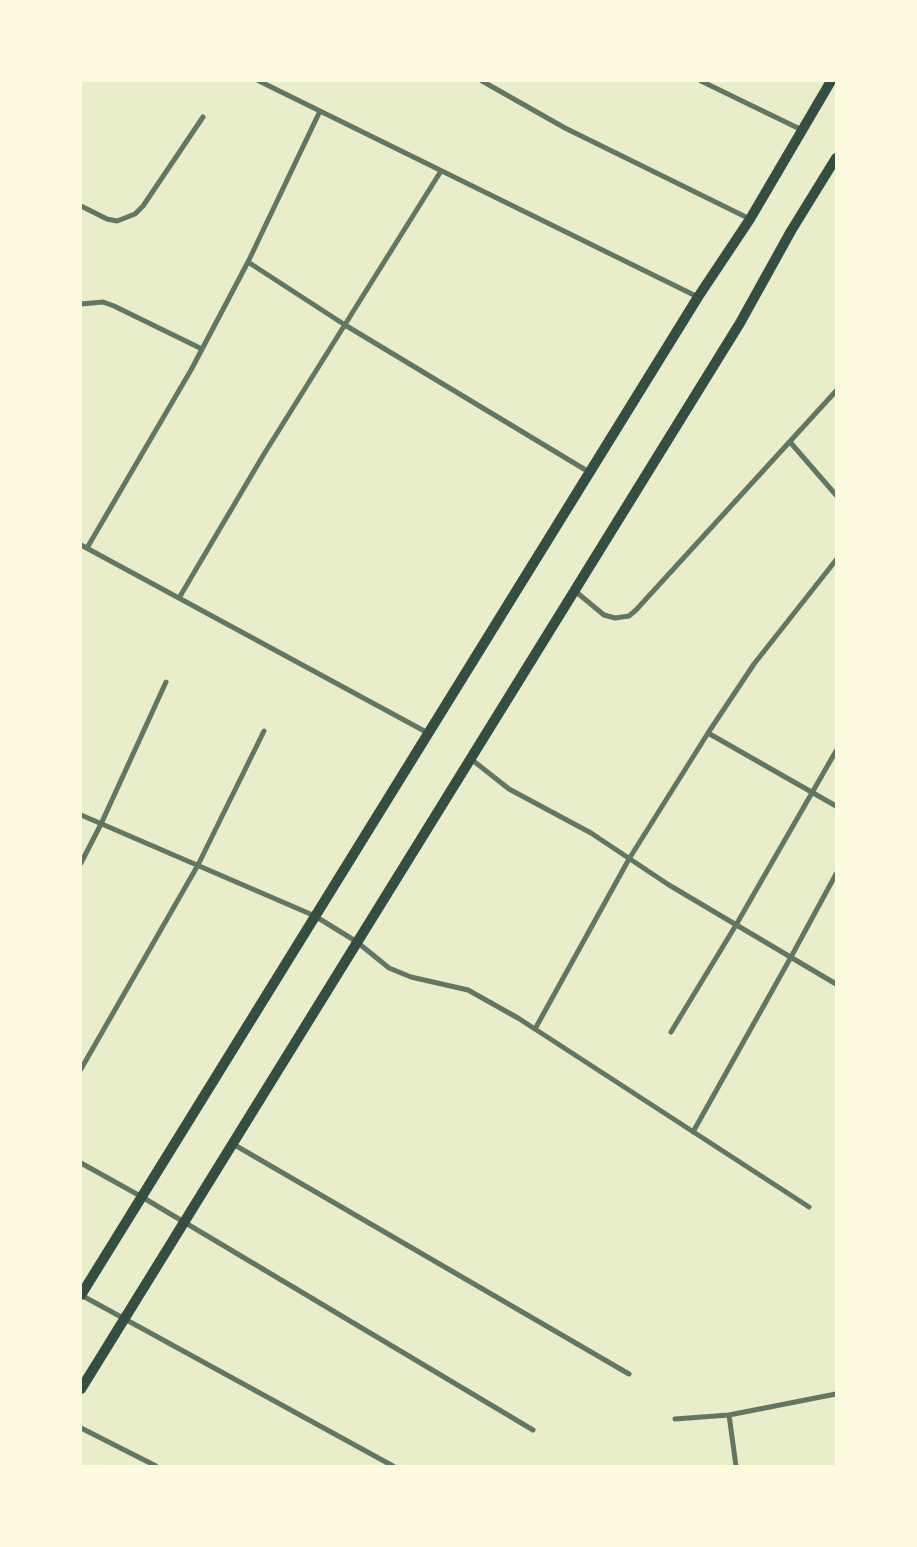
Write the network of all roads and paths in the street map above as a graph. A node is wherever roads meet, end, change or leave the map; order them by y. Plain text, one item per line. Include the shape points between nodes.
1 (259, 81) edge
2 (482, 81) edge
3 (701, 81) edge
4 (831, 81) edge
5 (320, 111) junction
6 (203, 116) dead end
7 (802, 130) junction
8 (836, 158) edge
9 (441, 171) junction
10 (81, 206) edge
11 (750, 219) junction
12 (248, 262) junction
13 (698, 297) junction
14 (81, 304) edge
15 (345, 325) junction
16 (202, 349) junction
17 (836, 391) edge
18 (790, 442) junction
19 (590, 472) junction
20 (836, 495) edge
21 (81, 545) edge
22 (87, 548) junction
23 (836, 560) edge
24 (574, 591) junction
25 (179, 598) junction
26 (166, 682) dead end
27 (264, 731) dead end
28 (428, 733) junction
29 (708, 733) junction
30 (836, 751) edge
31 (471, 758) junction
32 (812, 793) junction
33 (836, 806) edge
34 (81, 815) edge
35 (101, 824) junction
36 (629, 858) junction
37 (81, 863) edge
38 (198, 866) junction
39 (836, 874) edge
40 (315, 916) junction
41 (736, 925) junction
42 (358, 942) junction
43 (791, 957) junction
44 (836, 984) edge
45 (535, 1029) junction
46 (671, 1032) dead end
47 (81, 1069) edge
48 (693, 1132) junction
49 (233, 1144) junction
50 (81, 1163) edge
51 (142, 1197) junction
52 (809, 1207) dead end
53 (185, 1222) junction
54 (81, 1295) edge
55 (125, 1319) junction
56 (629, 1374) dead end
57 (81, 1389) edge
58 (836, 1394) edge
59 (729, 1415) junction
60 (675, 1419) dead end
61 (81, 1428) edge
62 (533, 1430) dead end
63 (156, 1466) edge
64 (393, 1466) edge
65 (736, 1466) edge

1 - 5 street
2 - 11 street via 565,128
3 - 7 street
4 - 7 main road
5 - 9 street
5 - 12 street
6 - 10 street via 135,214 117,221
7 - 11 main road
8 - 24 main road via 740,323
9 - 13 street
9 - 15 street
11 - 13 main road
12 - 15 street
12 - 16 street
13 - 19 main road
14 - 16 street via 103,302 114,306
15 - 19 street
15 - 25 street
16 - 22 street
17 - 18 street
18 - 20 street
18 - 24 street via 629,616 615,618 604,615
19 - 28 main road
21 - 22 street
22 - 25 street
23 - 29 street via 754,664
24 - 31 main road
25 - 28 street
26 - 35 street
27 - 38 street
28 - 40 main road
29 - 32 street
29 - 36 street
30 - 32 street
31 - 36 street via 509,789 591,833
31 - 42 main road
32 - 33 street
32 - 41 street
34 - 35 street
35 - 37 street
35 - 38 street
36 - 41 street
36 - 45 street
38 - 40 street
38 - 47 street
39 - 43 street
40 - 42 street
40 - 51 main road
41 - 43 street
41 - 46 street
42 - 45 street via 389,968 411,977 468,990
42 - 49 main road
43 - 44 street
43 - 48 street
45 - 48 street
48 - 52 street
49 - 53 main road
49 - 56 street
50 - 51 street
51 - 53 street
51 - 54 main road
53 - 55 main road
53 - 62 street
54 - 55 street
55 - 57 main road
55 - 64 street
58 - 59 street
59 - 60 street
59 - 65 street
61 - 63 street

